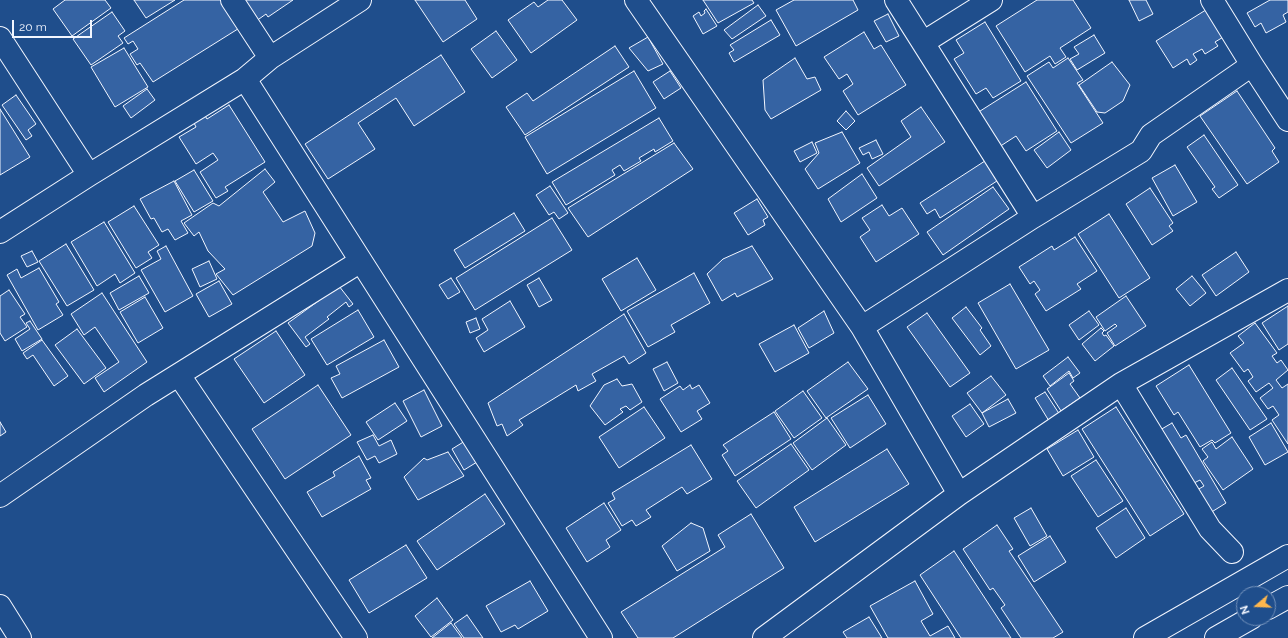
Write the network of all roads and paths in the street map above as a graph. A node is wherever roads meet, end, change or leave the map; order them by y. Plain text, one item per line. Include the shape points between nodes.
1 (232, 0) edge
2 (360, 0) edge
3 (636, 0) edge
4 (896, 0) edge
5 (991, 0) edge
6 (1212, 0) edge
7 (0, 38) edge
8 (924, 42) junction
9 (270, 58) junction
10 (1252, 65) junction
11 (245, 79) junction
12 (1288, 120) edge
13 (89, 174) junction
14 (1033, 217) junction
15 (0, 232) edge
16 (361, 261) junction
17 (1288, 290) edge
18 (862, 327) junction
19 (179, 375) junction
20 (1121, 384) junction
21 (959, 494) junction
22 (0, 496) edge
23 (1232, 552) dead end
24 (1288, 556) edge
25 (1288, 597) edge
26 (1276, 604) edge
27 (0, 606) edge
28 (1237, 626) edge
29 (20, 638) edge
30 (356, 638) edge
31 (601, 638) edge
32 (764, 638) edge
33 (1145, 638) edge
34 (1216, 638) edge

1 - 9 street
2 - 9 street
3 - 18 street
4 - 8 street
5 - 8 street
6 - 10 street
7 - 13 street
8 - 14 street
9 - 11 street
10 - 12 street
10 - 14 street via 1151,135 1141,151
11 - 13 street
11 - 16 street
13 - 15 street
14 - 18 street
16 - 19 street
16 - 31 street
17 - 20 street
18 - 21 street
19 - 22 street
19 - 30 street
20 - 21 street
20 - 23 street via 1210,529
21 - 32 street
24 - 33 street
25 - 26 street
27 - 29 street
28 - 34 street

